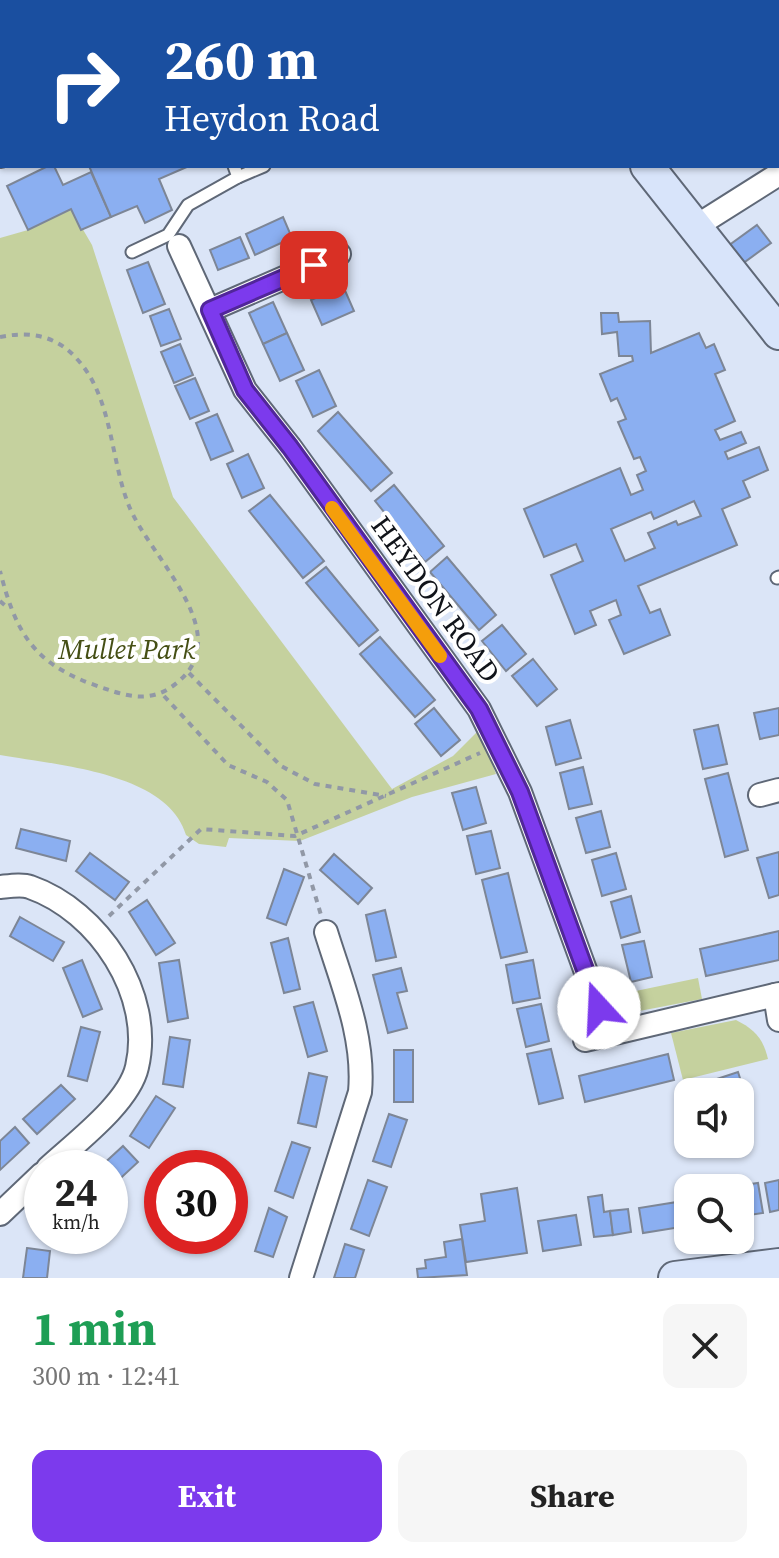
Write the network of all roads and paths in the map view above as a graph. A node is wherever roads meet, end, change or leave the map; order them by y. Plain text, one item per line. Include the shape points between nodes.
1 (649, 168) edge
2 (236, 171) edge
3 (779, 174) edge
4 (695, 227) junction
5 (179, 246) dead end
6 (132, 252) dead end
7 (339, 254) dead end
8 (210, 310) junction
9 (779, 333) edge
10 (0, 337) edge
11 (0, 571) edge
12 (0, 601) edge
13 (10, 609) junction
14 (189, 673) junction
15 (164, 695) junction
16 (497, 744) junction
17 (388, 796) junction
18 (295, 836) junction
19 (0, 887) edge
20 (96, 928) junction
21 (326, 932) joint
22 (777, 995) edge
23 (779, 1020) edge
24 (609, 1035) junction
25 (585, 1040) dead end
26 (67, 1150) edge
27 (24, 1191) edge
28 (0, 1214) edge
29 (779, 1265) edge
30 (301, 1278) edge
31 (675, 1278) edge

1 - 4 street
2 - 6 lane via 188,205 168,235
3 - 4 street
4 - 9 street
5 - 8 street, HEYDON ROAD
7 - 8 street
8 - 16 street, HEYDON ROAD via 245,390 479,709
10 - 14 path via 48,337 77,358 96,389 129,507 195,613 200,642
11 - 13 path
12 - 13 path
13 - 15 path via 24,638 49,664 111,691 140,698
14 - 15 path
14 - 17 path via 281,766 315,784
15 - 18 path via 228,765 267,782 287,800
16 - 17 path
16 - 24 street, HEYDON ROAD via 520,792
17 - 18 path
18 - 20 path via 201,829
18 - 21 path
19 - 20 street via 28,886 65,904
20 - 26 street via 128,984 142,1025 137,1070 117,1103
21 - 30 street via 362,1067 360,1092
22 - 23 street
22 - 24 street
24 - 25 street
27 - 28 street
29 - 31 street

